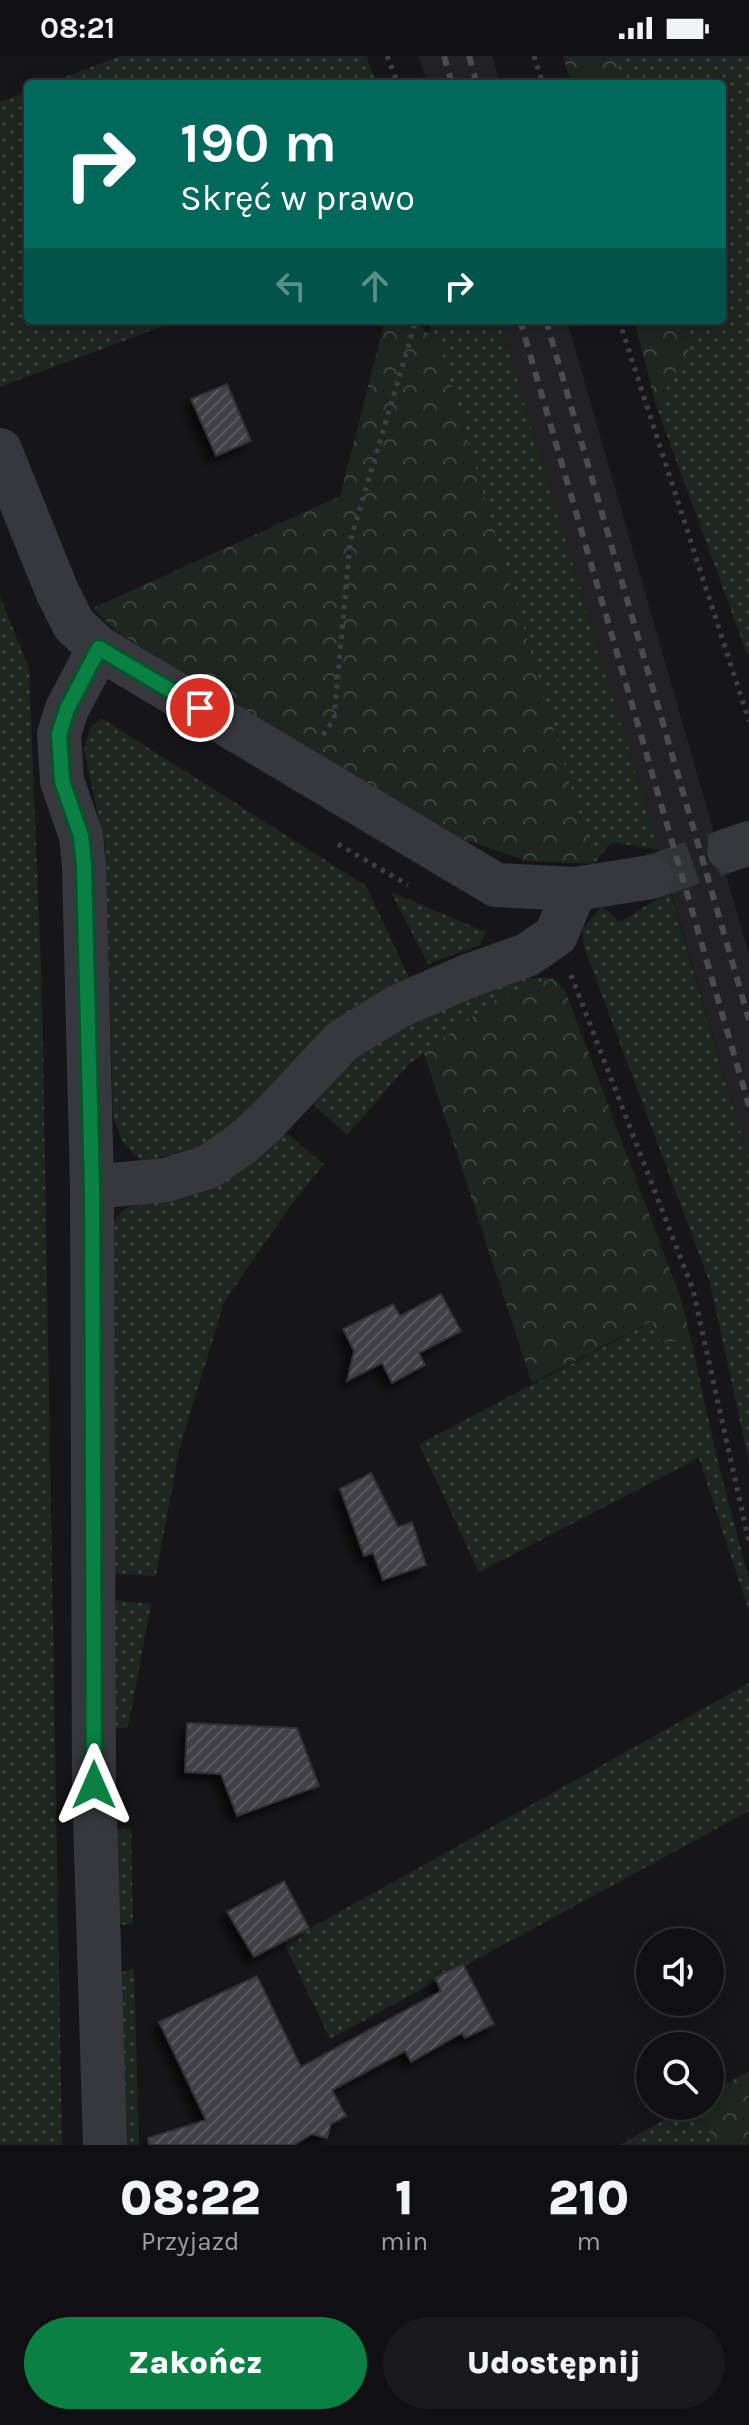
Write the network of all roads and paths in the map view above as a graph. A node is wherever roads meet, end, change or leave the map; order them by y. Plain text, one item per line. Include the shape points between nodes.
1 (387, 56) edge
2 (534, 56) edge
3 (396, 80) edge
4 (542, 80) edge
5 (415, 324) edge
6 (620, 324) edge
7 (0, 450) edge
8 (99, 648) junction
9 (749, 721) edge
10 (300, 768) junction
11 (651, 877) tunnel mouth
12 (575, 889) junction
13 (556, 935) junction
14 (92, 1187) junction
15 (749, 1542) edge
16 (105, 2145) edge

1 - 3 path
2 - 4 path
5 - 10 path via 350,542 334,719
6 - 9 path
7 - 8 street via 74,625
8 - 10 street
8 - 14 street via 59,734 62,781 81,836 84,866
10 - 12 street via 496,885
11 - 12 street
12 - 13 street
13 - 14 street via 527,955 399,1006 342,1041 240,1145 208,1167 166,1180
13 - 15 path via 693,1290
14 - 16 street via 94,1785

